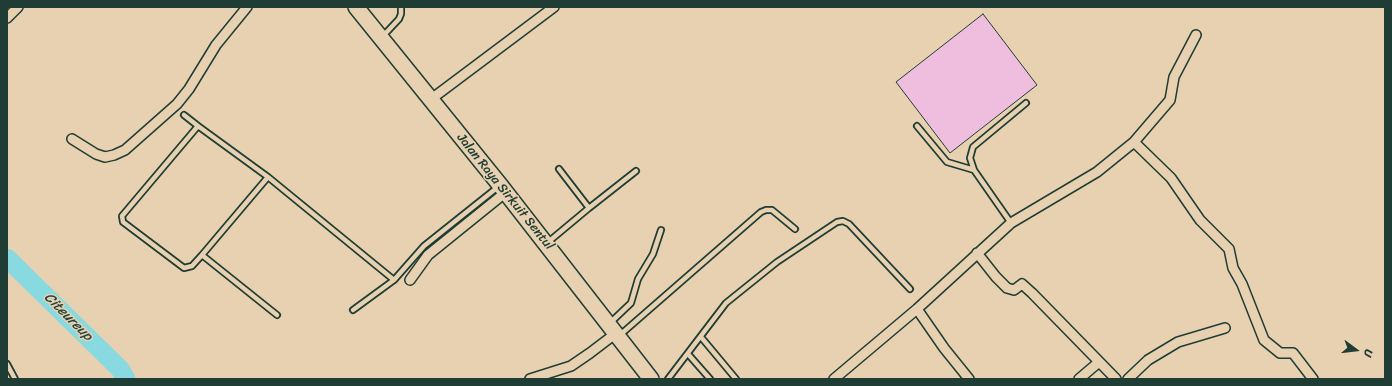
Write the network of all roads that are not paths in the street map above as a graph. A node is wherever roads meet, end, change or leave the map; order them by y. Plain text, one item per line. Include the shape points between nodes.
1 (18, 7) edge
2 (247, 7) edge
3 (356, 7) edge
4 (400, 7) edge
5 (554, 7) edge
6 (7, 18) edge
7 (1196, 35) dead end
8 (380, 38) junction
9 (430, 100) junction
10 (1026, 103) dead end
11 (184, 115) dead end
12 (198, 126) junction
13 (917, 126) dead end
14 (72, 139) dead end
15 (1134, 142) junction
16 (559, 169) dead end
17 (974, 170) junction
18 (636, 171) dead end
19 (268, 177) junction
20 (503, 188) junction
21 (589, 208) junction
22 (1011, 223) junction
23 (795, 229) dead end
24 (662, 230) dead end
25 (547, 243) junction
26 (978, 253) junction
27 (202, 255) junction
28 (394, 280) junction
29 (410, 280) dead end
30 (910, 289) dead end
31 (917, 309) junction
32 (353, 310) dead end
33 (277, 315) dead end
34 (1225, 328) dead end
35 (614, 332) junction
36 (701, 337) junction
37 (688, 354) junction
38 (1099, 362) junction
39 (7, 364) edge
40 (16, 379) edge
41 (530, 379) edge
42 (651, 379) edge
43 (668, 379) edge
44 (710, 379) edge
45 (736, 379) edge
46 (834, 379) edge
47 (969, 379) edge
48 (1079, 379) edge
49 (1116, 379) edge
50 (1128, 379) edge
51 (1312, 379) edge

1 - 6 street
2 - 14 street via 216,45 177,104 125,150 105,157
3 - 8 main road, Jalan Raya Sirkuit Sentul
4 - 8 lane via 399,19
5 - 9 street
7 - 15 street via 1174,77 1170,100
8 - 9 main road, Jalan Raya Sirkuit Sentul
9 - 20 main road, Jalan Raya Sirkuit Sentul
10 - 17 lane via 973,147 970,158
11 - 12 lane
12 - 19 lane
12 - 27 lane via 122,216 124,223 184,268 192,266
13 - 17 lane via 944,159
15 - 22 street via 1097,172
15 - 51 street via 1171,178 1200,220 1229,249 1233,268 1264,340 1280,353 1293,353
16 - 21 lane
17 - 22 lane
18 - 21 lane
19 - 27 lane
19 - 28 lane
20 - 25 main road, Jalan Raya Sirkuit Sentul
20 - 28 lane via 424,246
20 - 29 street via 428,255
21 - 25 lane
22 - 26 street
23 - 35 lane via 772,210 760,212
24 - 35 lane via 653,254 638,279 631,303
25 - 35 main road, Jalan Raya Sirkuit Sentul
26 - 31 street
26 - 38 street via 1007,288 1014,290 1020,285 1024,286
27 - 33 lane
28 - 32 lane
30 - 36 lane via 851,227 840,221 777,262 726,303
31 - 46 street
31 - 47 street
34 - 50 street via 1178,342 1148,360
35 - 41 street via 571,366
35 - 42 main road, Jalan Raya Sirkuit Sentul
36 - 37 lane
36 - 45 lane
37 - 43 lane
37 - 44 lane
38 - 48 street
38 - 49 street
39 - 40 lane

